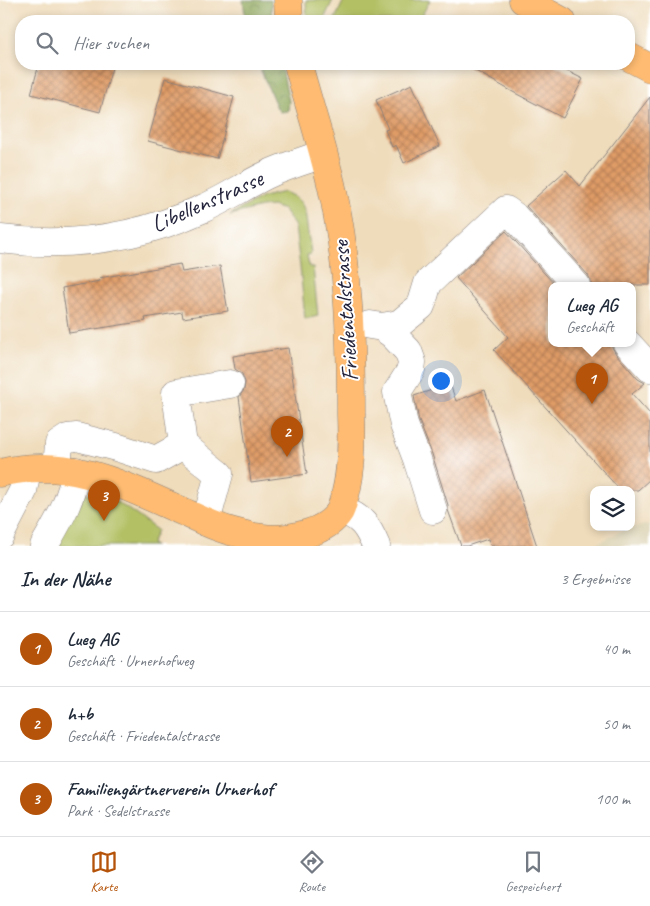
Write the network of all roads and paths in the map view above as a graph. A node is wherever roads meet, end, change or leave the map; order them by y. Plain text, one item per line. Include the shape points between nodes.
1 (288, 0) edge
2 (523, 0) edge
3 (288, 15) edge
4 (551, 15) edge
5 (635, 59) edge
6 (650, 68) edge
7 (300, 70) edge
8 (323, 154) junction
9 (0, 239) edge
10 (573, 282) edge
11 (348, 324) junction
12 (382, 326) junction
13 (631, 347) edge
14 (650, 368) edge
15 (230, 384) dead end
16 (183, 445) junction
17 (27, 469) junction
18 (67, 469) junction
19 (0, 473) edge
20 (341, 510) junction
21 (433, 510) dead end
22 (206, 522) junction
23 (0, 535) edge
24 (44, 546) edge
25 (376, 546) edge

1 - 3 main road
2 - 4 main road
5 - 6 main road
7 - 8 main road, Friedentalstrasse
8 - 9 street, Libellenstrasse via 272,172 181,218 134,233 55,242
8 - 11 main road, Friedentalstrasse via 339,224
10 - 12 street via 506,210 428,283 421,306 399,324
11 - 12 street
11 - 20 main road, Friedentalstrasse via 351,460
12 - 21 street via 408,351 412,362 411,370 397,392 404,425
13 - 14 street
15 - 16 street via 176,393
16 - 18 street via 156,460 85,439 68,438 59,444
16 - 22 street via 219,474
17 - 18 main road
17 - 19 main road
17 - 23 street via 22,491
18 - 22 main road via 112,481
18 - 24 street via 74,486
20 - 22 main road via 317,530 283,539 237,533
20 - 25 street via 365,524

